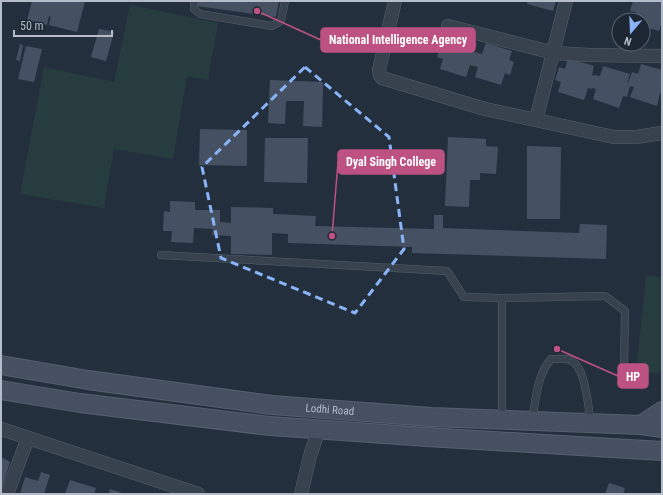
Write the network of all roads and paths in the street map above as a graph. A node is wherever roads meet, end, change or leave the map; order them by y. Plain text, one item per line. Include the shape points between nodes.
1 (194, 1) edge
2 (285, 1) edge
3 (395, 1) edge
4 (566, 1) edge
5 (448, 26) dead end
6 (554, 53) junction
7 (662, 56) edge
8 (536, 120) junction
9 (662, 133) edge
10 (161, 255) dead end
11 (502, 298) junction
12 (1, 364) edge
13 (624, 368) dead end
14 (1, 390) edge
15 (662, 411) edge
16 (502, 419) junction
17 (532, 420) junction
18 (591, 423) junction
19 (641, 425) junction
20 (662, 428) edge
21 (1, 429) edge
22 (319, 429) junction
23 (28, 438) junction
24 (662, 452) edge
25 (7, 494) edge
26 (198, 494) edge
27 (301, 494) edge

1 - 2 lane via 194,9 200,14 272,26 281,21
3 - 8 street via 379,70 382,78 485,109
4 - 6 street
5 - 6 street
6 - 7 street
6 - 8 street
8 - 9 street via 614,137
10 - 11 lane via 447,271 464,297
11 - 13 lane via 605,296 625,311
11 - 16 lane
12 - 16 main road, Lodhi Road via 88,380 272,404
14 - 22 main road, Lodhi Road via 88,404 270,426
15 - 19 main road
16 - 17 main road, Lodhi Road
17 - 18 main road, Lodhi Road
17 - 18 lane via 544,367 552,359 569,359 576,363 583,376
18 - 19 main road, Lodhi Road
19 - 20 main road, Lodhi Road
21 - 23 street
22 - 24 main road, Lodhi Road
22 - 27 street
23 - 25 street
23 - 26 street

